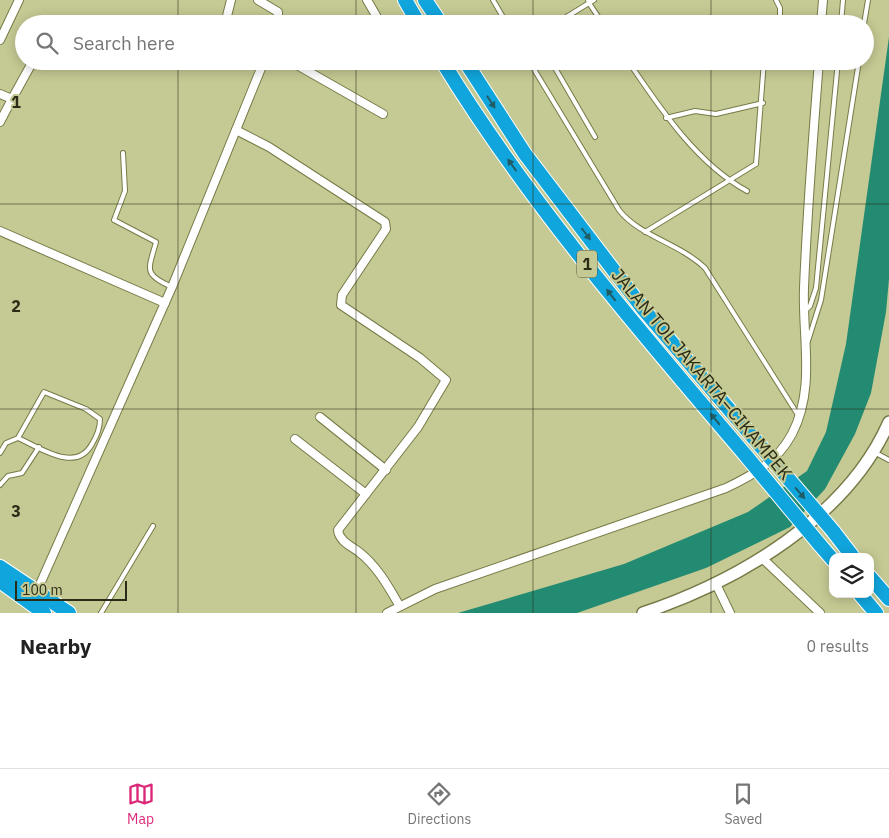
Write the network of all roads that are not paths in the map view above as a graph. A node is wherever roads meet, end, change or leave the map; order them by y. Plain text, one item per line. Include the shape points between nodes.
1 (19, 0) edge
2 (232, 0) edge
3 (258, 0) edge
4 (367, 0) edge
5 (405, 0) edge
6 (425, 0) edge
7 (493, 0) edge
8 (594, 0) edge
9 (776, 0) edge
10 (823, 0) edge
11 (843, 0) edge
12 (868, 0) edge
13 (589, 1) edge
14 (228, 15) edge
15 (278, 15) edge
16 (376, 15) edge
17 (414, 15) edge
18 (435, 15) edge
19 (502, 15) edge
20 (570, 15) edge
21 (598, 15) edge
22 (780, 15) edge
23 (822, 15) edge
24 (842, 15) edge
25 (866, 15) edge
26 (0, 40) edge
27 (28, 70) edge
28 (260, 70) edge
29 (306, 70) edge
30 (448, 70) edge
31 (471, 70) edge
32 (534, 70) edge
33 (555, 70) edge
34 (634, 70) edge
35 (764, 70) edge
36 (818, 70) edge
37 (837, 70) edge
38 (858, 70) edge
39 (0, 94) edge
40 (12, 99) junction
41 (762, 103) junction
42 (383, 114) dead end
43 (666, 118) junction
44 (0, 122) edge
45 (236, 130) junction
46 (595, 137) dead end
47 (123, 153) dead end
48 (728, 180) junction
49 (747, 191) dead end
50 (0, 231) edge
51 (645, 232) junction
52 (172, 287) junction
53 (165, 303) junction
54 (803, 314) junction
55 (805, 347) junction
56 (798, 415) junction
57 (320, 417) dead end
58 (889, 422) edge
59 (18, 438) junction
60 (295, 438) dead end
61 (39, 447) junction
62 (874, 452) junction
63 (0, 453) edge
64 (889, 460) edge
65 (386, 470) junction
66 (0, 485) edge
67 (366, 494) junction
68 (153, 526) dead end
69 (850, 553) edge
70 (829, 555) edge
71 (763, 559) junction
72 (0, 567) edge
73 (874, 576) edge
74 (0, 581) edge
75 (874, 582) edge
76 (716, 584) junction
77 (889, 589) edge
78 (37, 592) junction
79 (863, 598) edge
80 (889, 599) edge
81 (400, 605) junction
82 (44, 613) edge
83 (69, 613) edge
84 (101, 613) edge
85 (387, 613) edge
86 (643, 613) edge
87 (730, 613) edge
88 (820, 613) edge
89 (876, 613) edge

1 - 26 street
2 - 14 street
3 - 15 street
4 - 16 street
5 - 17 highway
6 - 18 highway
7 - 19 lane
8 - 13 lane
9 - 22 lane
10 - 23 street
11 - 24 lane
12 - 25 lane
13 - 20 lane
13 - 21 lane
27 - 40 street
28 - 45 street
29 - 42 street
70 -> 30 highway, JALAN TOL JAKARTA–CIKAMPEK / 1, bridge via 562,232
31 -> 69 highway, JALAN TOL JAKARTA–CIKAMPEK / 1, bridge via 525,154 638,302
32 - 51 lane via 619,210
33 - 46 lane
34 - 43 lane
35 - 41 lane
36 - 54 street via 806,222
37 - 54 lane via 816,288 810,306
38 - 55 lane via 821,300
39 - 40 street
40 - 44 street
41 - 43 lane via 716,114 695,111
41 - 48 lane via 756,164
43 - 48 lane
45 - 52 street
45 - 65 street via 269,147 385,222 386,229 342,295 341,305 420,358 446,380 418,427
47 - 52 lane via 125,191 114,220 156,241 149,270 155,279
48 - 49 lane
48 - 51 lane
50 - 53 street
51 - 56 lane via 687,253 711,276
52 - 53 street
53 - 78 street
54 - 55 street
55 - 56 street via 808,370
56 - 81 street via 782,450 760,471 739,482 435,589
57 - 65 street
58 - 62 street
59 - 61 lane
59 - 61 lane via 44,392 86,409 100,419 92,446 82,457 60,457
59 - 63 lane via 6,443
60 - 67 street
61 - 66 lane via 22,473 8,476
62 - 64 lane
62 - 71 street via 833,502
65 - 67 street
67 - 81 street via 338,535 370,563
68 - 84 lane
71 - 76 street
71 - 88 street
72 - 78 highway
73 - 77 highway
74 - 82 highway
75 - 80 highway
76 - 86 street
76 - 87 street
78 - 83 highway
79 - 89 highway
81 - 85 street

